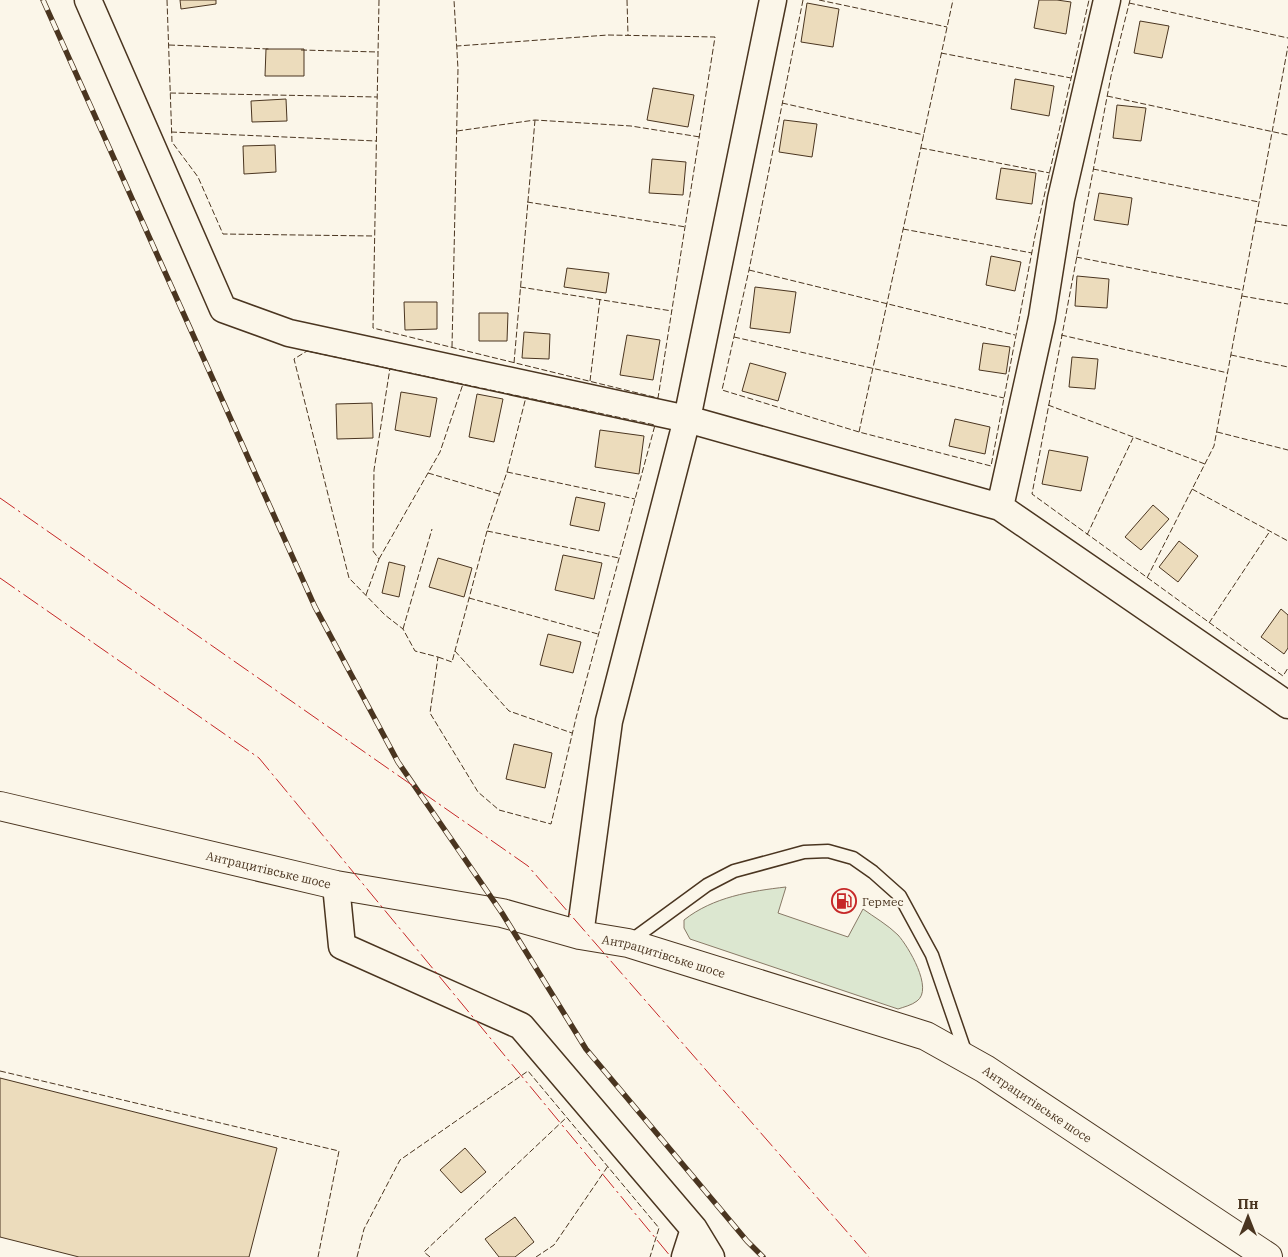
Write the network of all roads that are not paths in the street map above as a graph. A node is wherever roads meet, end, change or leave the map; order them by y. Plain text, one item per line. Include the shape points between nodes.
1 (88, 0) edge
2 (773, 0) edge
3 (1107, 0) edge
4 (687, 419) junction
5 (1000, 507) junction
6 (1288, 705) edge
7 (0, 806) edge
8 (336, 885) junction
9 (580, 935) junction
10 (628, 943) junction
11 (968, 1059) junction
12 (694, 1229) junction
13 (685, 1257) edge
14 (711, 1257) edge
15 (1268, 1257) edge

1 - 4 street via 223,309 289,333
2 - 4 street
3 - 5 street via 1061,199 1042,318
4 - 5 street
4 - 9 street via 610,721
5 - 6 street
7 - 8 main road, Антрацитівське шосе
8 - 9 main road, Антрацитівське шосе via 502,913
8 - 12 street via 342,946 521,1026
9 - 10 main road, Антрацитівське шосе
10 - 11 main road, Антрацитівське шосе via 926,1036
10 - 11 lane via 707,885 734,871 804,852 828,851 854,858 900,896 932,955
11 - 15 main road, Антрацитівське шосе
12 - 13 street
12 - 14 street

